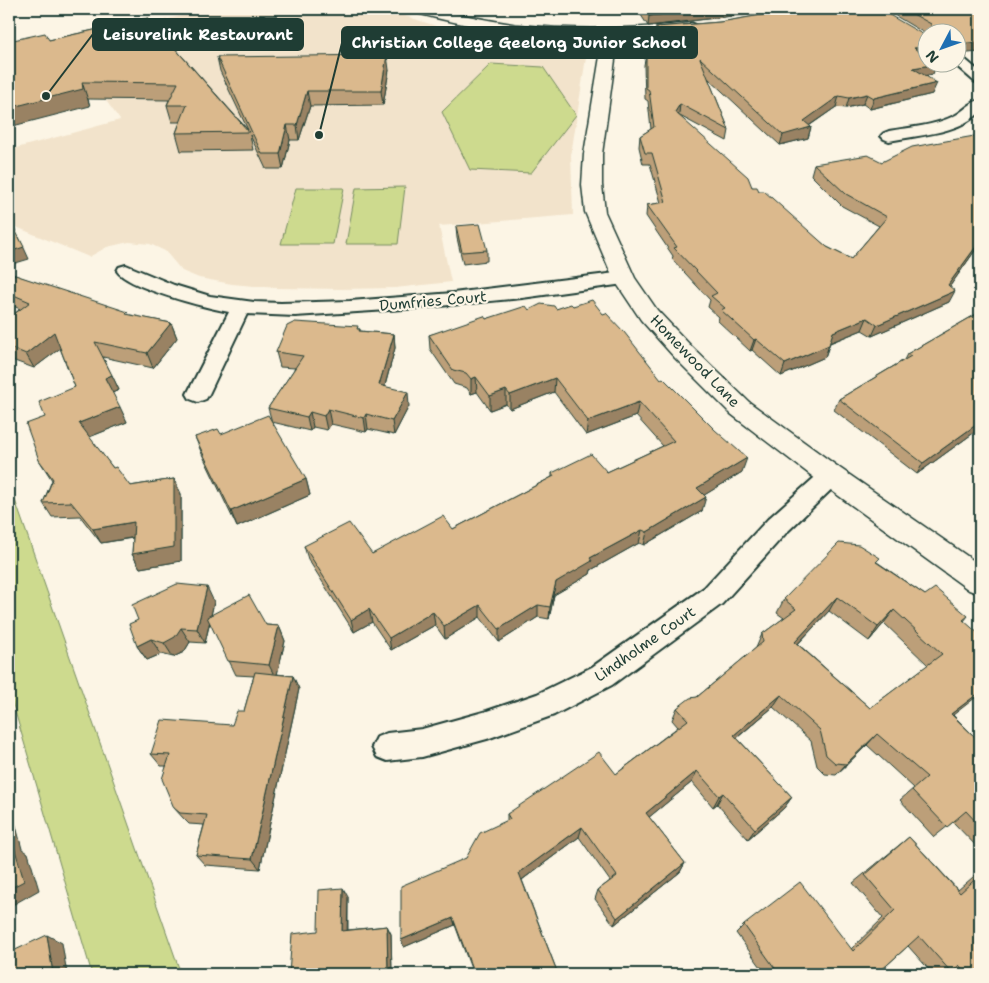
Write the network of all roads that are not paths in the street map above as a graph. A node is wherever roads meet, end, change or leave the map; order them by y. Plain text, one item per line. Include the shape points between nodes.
1 (418, 9) edge
2 (798, 12) edge
3 (769, 15) edge
4 (707, 27) edge
5 (611, 34) junction
6 (966, 67) edge
7 (980, 79) edge
8 (980, 104) edge
9 (889, 136) dead end
10 (126, 271) dead end
11 (624, 278) junction
12 (240, 307) junction
13 (198, 394) dead end
14 (831, 476) junction
15 (980, 581) edge
16 (386, 747) dead end

1 - 5 street via 494,26
2 - 3 street
4 - 5 street
5 - 11 street, Homewood Lane via 593,154 592,185 595,212
6 - 7 street
8 - 9 street via 964,118
10 - 12 street, Dumfries Court via 189,297
11 - 12 street, Dumfries Court via 460,300 326,307
11 - 14 street, Homewood Lane via 649,315 740,408
12 - 13 street
14 - 15 street, Homewood Lane
14 - 16 street, Lindholme Court via 777,526 713,596 602,676 544,705 487,725 422,743

